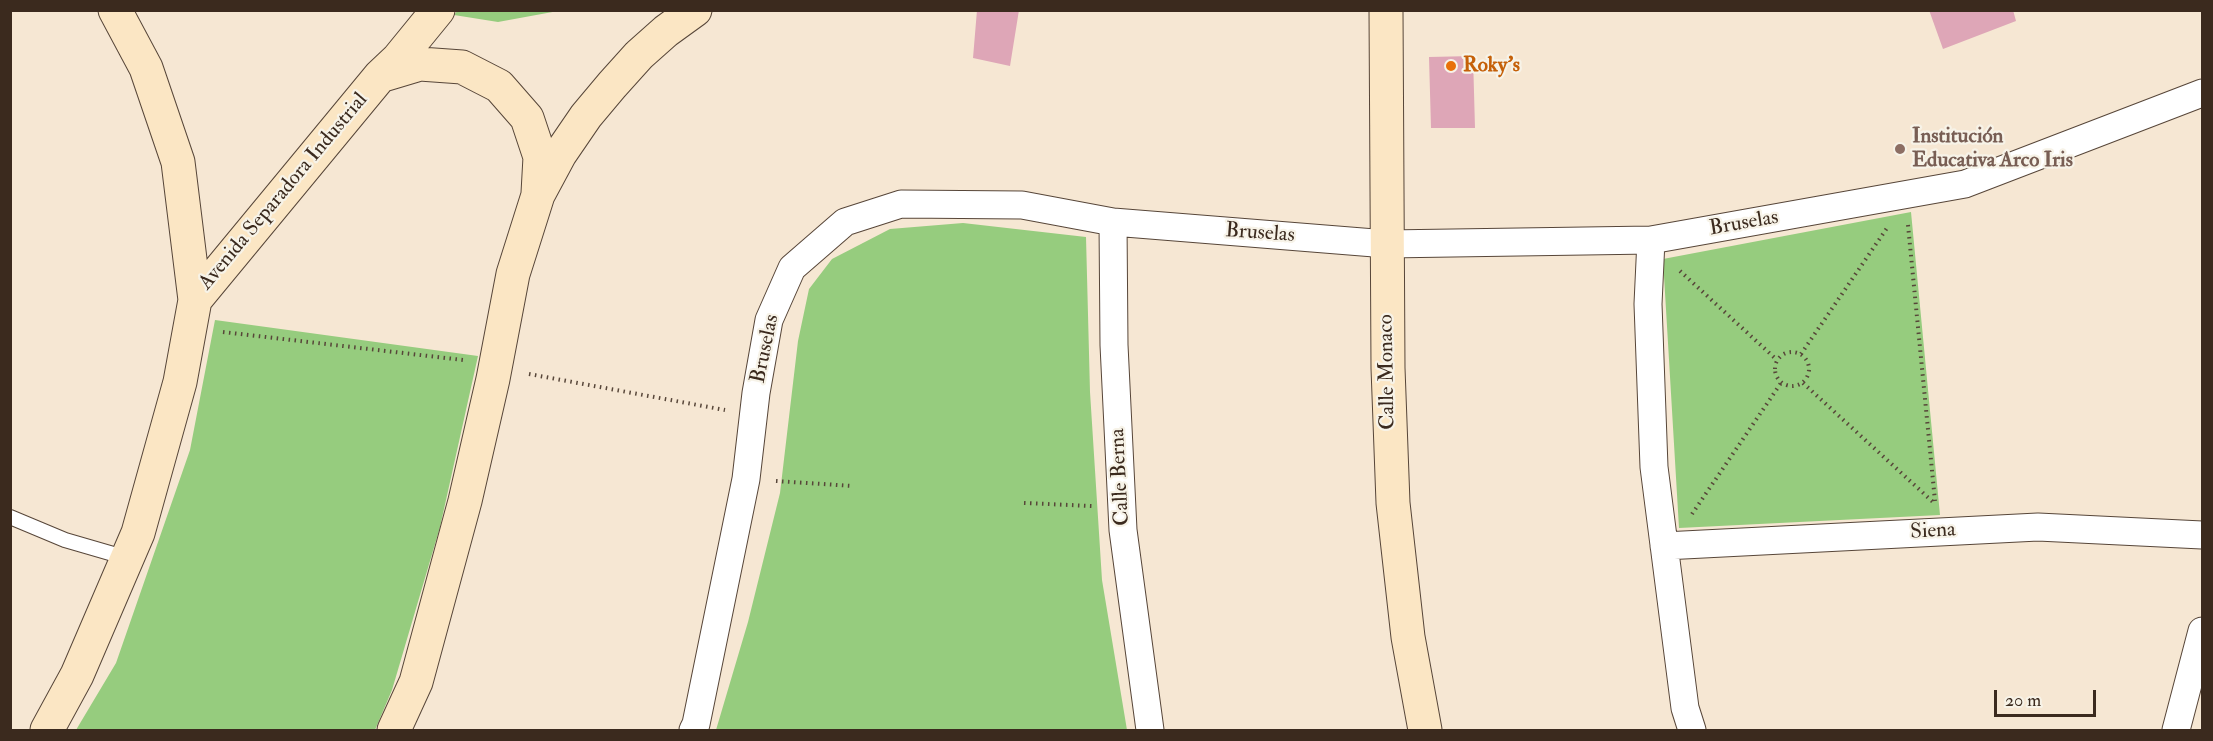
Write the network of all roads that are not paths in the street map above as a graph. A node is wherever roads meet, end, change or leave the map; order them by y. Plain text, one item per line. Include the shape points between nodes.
1 (115, 10) edge
2 (438, 10) edge
3 (696, 10) edge
4 (1386, 10) edge
5 (380, 76) junction
6 (2202, 93) edge
7 (538, 195) junction
8 (1113, 222) junction
9 (1651, 240) junction
10 (1387, 244) junction
11 (195, 300) junction
12 (10, 517) edge
13 (2202, 535) edge
14 (1664, 546) junction
15 (127, 558) junction
16 (2202, 631) edge
17 (47, 730) edge
18 (394, 730) edge
19 (693, 730) edge
20 (1150, 730) edge
21 (1425, 730) edge
22 (1692, 730) edge
23 (2176, 730) edge

1 - 11 main road via 146,68 178,162
2 - 5 main road, Avenida Separadora Industrial
3 - 7 main road via 639,55 612,84 586,116
4 - 10 main road, Calle Monaco
5 - 7 main road via 420,64 462,68 499,86 526,118 540,157
5 - 11 main road, Avenida Separadora Industrial
6 - 9 street, Bruselas via 1965,184
7 - 18 main road via 513,274 462,513 416,682
8 - 10 street, Bruselas
8 - 19 street, Bruselas via 1022,205 901,204 845,222 792,268 769,320 746,479
8 - 20 street, Calle Berna via 1122,507
9 - 10 street, Bruselas
9 - 14 street via 1648,304 1654,467
10 - 21 main road, Calle Monaco via 1393,503 1408,637
11 - 15 main road, Avenida Separadora Industrial via 180,382 138,533
12 - 15 lane via 65,540
13 - 14 street, Siena via 2038,527
14 - 22 street via 1685,708
15 - 17 main road, Avenida Separadora Industrial via 77,675
16 - 23 street

